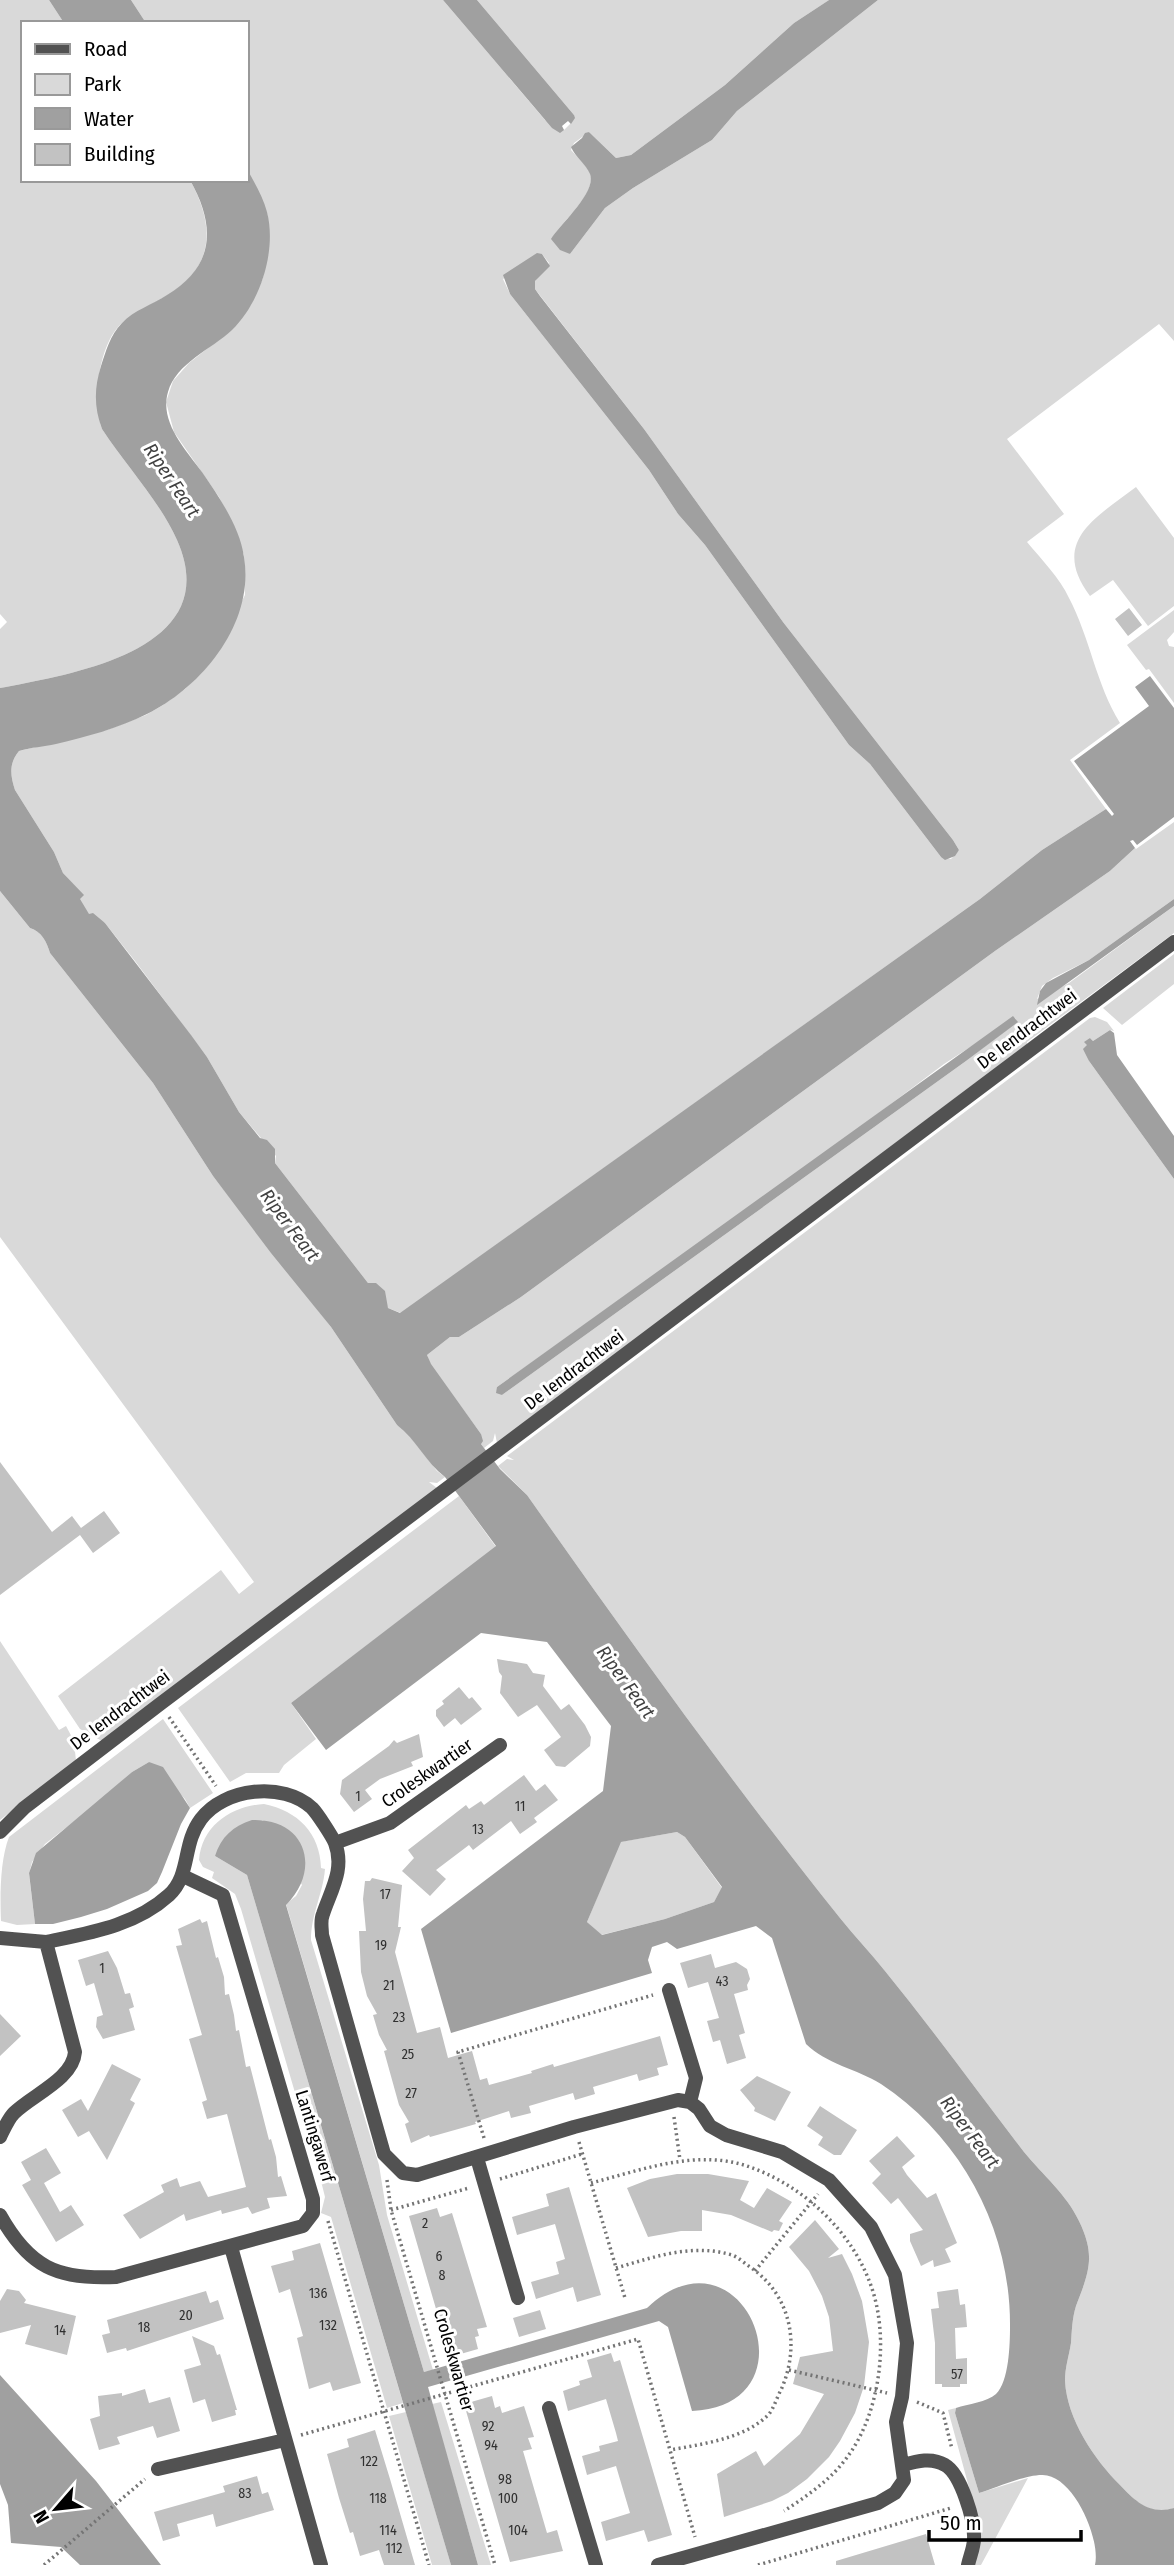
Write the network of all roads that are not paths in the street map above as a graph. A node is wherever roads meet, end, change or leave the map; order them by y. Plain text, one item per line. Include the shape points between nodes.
1 (1174, 942) edge
2 (500, 1745) dead end
3 (0, 1832) edge
4 (335, 1843) junction
5 (183, 1876) junction
6 (0, 1938) edge
7 (46, 1942) junction
8 (669, 1990) road end
9 (690, 2102) junction
10 (0, 2137) edge
11 (483, 2156) junction
12 (0, 2215) edge
13 (231, 2247) junction
14 (518, 2298) dead end
15 (549, 2408) dead end
16 (285, 2440) junction
17 (903, 2465) junction
18 (158, 2469) road end
19 (321, 2565) edge
20 (596, 2565) edge
21 (658, 2565) edge
22 (968, 2565) edge

1 - 3 street, De Iendrachtwei via 160,1704 24,1808
2 - 4 street, Croleskwartier via 390,1824
4 - 5 street via 311,1807 285,1793 256,1791 225,1800 203,1816 190,1836
4 - 11 street via 339,1871 321,1917 322,1935 384,2154 403,2173 417,2175
5 - 7 street via 170,1894 144,1913 104,1930
5 - 13 street, Lantingawerf via 223,1895 313,2199 313,2213 303,2226
6 - 7 street
7 - 10 street via 74,2062 13,2114
8 - 9 street via 696,2078
9 - 11 street via 669,2102
9 - 17 street via 710,2126 726,2135 782,2152 829,2180 871,2227 895,2275 907,2343 896,2421
11 - 14 street
12 - 13 street via 31,2258 56,2272 84,2279 116,2277
13 - 16 street
15 - 20 street
16 - 18 street
16 - 19 street
17 - 21 street via 904,2480 895,2493 878,2502
17 - 22 street via 932,2460 947,2465 959,2479 974,2532

